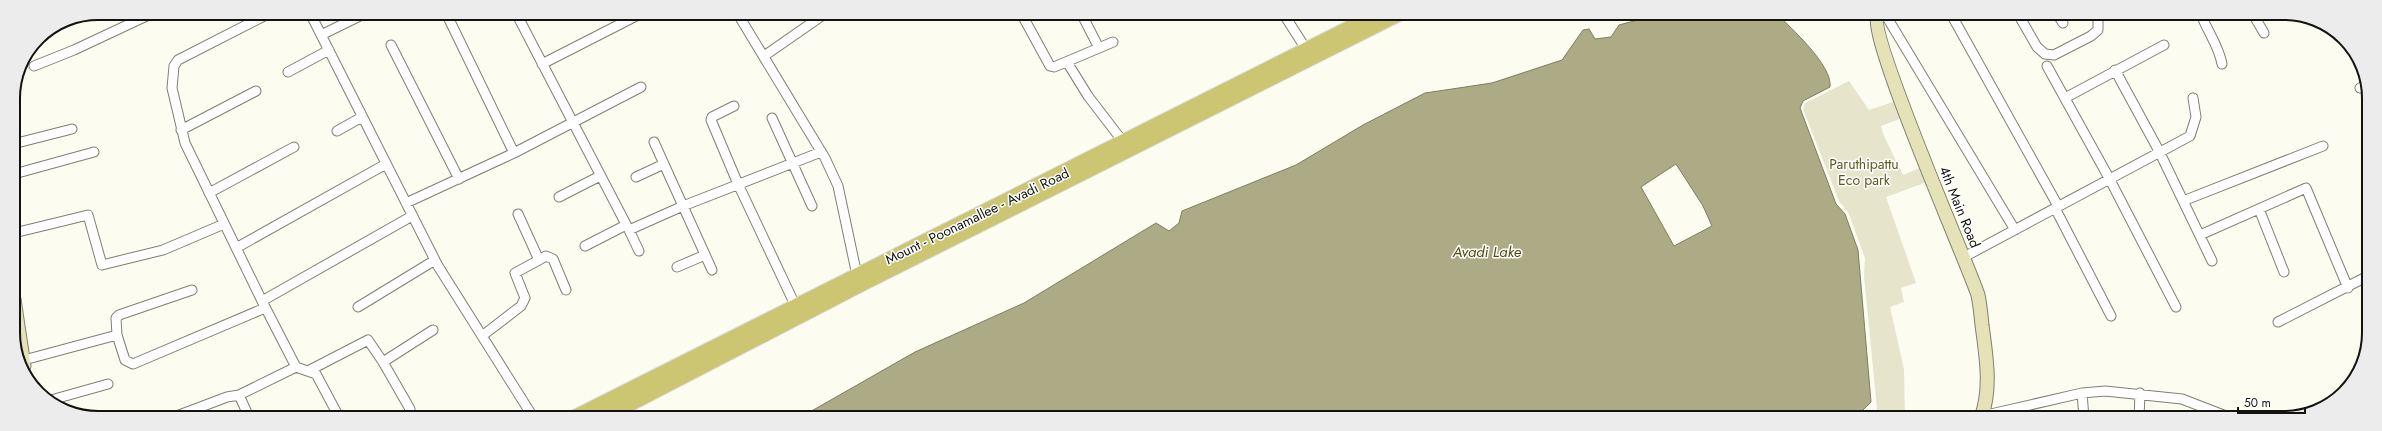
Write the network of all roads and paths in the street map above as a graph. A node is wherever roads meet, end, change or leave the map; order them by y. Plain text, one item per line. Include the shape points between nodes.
1 (138, 20) edge
2 (256, 20) edge
3 (314, 20) edge
4 (352, 20) edge
5 (449, 20) edge
6 (520, 20) edge
7 (627, 20) edge
8 (742, 20) edge
9 (810, 20) edge
10 (1025, 20) edge
11 (1085, 20) edge
12 (1287, 20) edge
13 (1369, 20) edge
14 (1369, 20) edge
15 (1878, 20) edge
16 (1889, 20) edge
17 (1953, 20) edge
18 (2021, 20) edge
19 (2061, 20) edge
20 (2098, 20) edge
21 (2203, 20) edge
22 (2256, 20) edge
23 (2063, 23) dead end
24 (2264, 33) dead end
25 (321, 35) junction
26 (1113, 42) dead end
27 (391, 45) dead end
28 (2164, 45) dead end
29 (1099, 48) junction
30 (1306, 49) junction
31 (329, 50) junction
32 (764, 56) junction
33 (1067, 62) junction
34 (542, 64) junction
35 (2222, 64) dead end
36 (34, 66) dead end
37 (2047, 66) dead end
38 (2115, 70) junction
39 (288, 72) dead end
40 (641, 87) dead end
41 (256, 91) dead end
42 (2065, 98) junction
43 (2193, 98) dead end
44 (734, 106) dead end
45 (362, 117) junction
46 (772, 118) dead end
47 (572, 122) junction
48 (72, 129) dead end
49 (181, 130) junction
50 (337, 131) dead end
51 (20, 142) edge
52 (654, 142) dead end
53 (1124, 143) junction
54 (2323, 146) dead end
55 (294, 147) dead end
56 (2159, 151) junction
57 (94, 152) dead end
58 (821, 152) junction
59 (514, 153) junction
60 (792, 163) junction
61 (386, 164) junction
62 (664, 164) junction
63 (20, 172) edge
64 (600, 176) junction
65 (636, 177) dead end
66 (2109, 178) junction
67 (459, 179) junction
68 (738, 184) junction
69 (209, 193) junction
70 (559, 197) dead end
71 (2183, 201) junction
72 (406, 203) junction
73 (683, 206) junction
74 (812, 206) dead end
75 (2057, 207) junction
76 (2259, 209) junction
77 (518, 214) dead end
78 (412, 216) junction
79 (224, 224) junction
80 (628, 228) junction
81 (2015, 230) junction
82 (20, 232) edge
83 (2200, 235) junction
84 (585, 246) dead end
85 (236, 248) junction
86 (639, 251) dead end
87 (705, 255) junction
88 (1964, 257) junction
89 (435, 260) junction
90 (539, 260) junction
91 (2212, 261) dead end
92 (677, 268) dead end
93 (712, 270) dead end
94 (2284, 272) dead end
95 (858, 280) junction
96 (2362, 280) edge
97 (2348, 288) junction
98 (192, 290) dead end
99 (566, 290) dead end
100 (263, 305) junction
101 (358, 307) dead end
102 (796, 307) junction
103 (2176, 307) dead end
104 (2111, 316) dead end
105 (2278, 322) dead end
106 (433, 330) dead end
107 (117, 335) junction
108 (482, 336) junction
109 (26, 362) edge
110 (383, 362) junction
111 (296, 367) junction
112 (308, 371) junction
113 (108, 384) dead end
114 (2082, 393) junction
115 (2140, 393) junction
116 (239, 395) junction
117 (56, 399) edge
118 (410, 409) dead end
119 (191, 411) edge
120 (246, 411) edge
121 (336, 411) edge
122 (529, 411) edge
123 (589, 411) edge
124 (616, 411) edge
125 (1982, 411) edge
126 (2006, 411) edge
127 (2083, 411) edge
128 (2139, 411) edge
129 (2213, 411) edge

1 - 36 street
2 - 49 street via 178,60 174,66 172,88
3 - 25 street
4 - 25 street
5 - 59 street
6 - 34 street
7 - 34 street
8 - 32 street
9 - 32 street
10 - 33 street via 1050,66
11 - 29 street
12 - 30 street
13 - 30 main road, Mount - Poonamallee - Avadi Road
14 - 95 main road, Mount - Poonamallee - Avadi Road
15 - 88 main road, 4th Main Road via 1894,78 1942,209
16 - 81 street
17 - 75 street
18 - 20 street via 2037,47 2045,54 2054,55 2091,36 2098,30
19 - 23 street
21 - 35 street via 2220,53
22 - 24 street
25 - 31 street
26 - 29 street
27 - 67 street
28 - 38 street
29 - 33 street
30 - 53 main road, Mount - Poonamallee - Avadi Road
31 - 39 street
31 - 45 street
32 - 58 street
33 - 53 street via 1088,96
34 - 47 street
37 - 42 street
38 - 42 street
38 - 56 street
40 - 47 street
41 - 49 street
42 - 66 street
43 - 56 street via 2196,117 2190,136
44 - 68 street via 711,118
45 - 50 street
45 - 61 street
46 - 60 street
47 - 59 street
47 - 64 street
48 - 51 street
49 - 69 street
52 - 62 street
53 - 95 main road, Mount - Poonamallee - Avadi Road
54 - 71 street
55 - 69 street
56 - 66 street
56 - 71 street
57 - 63 street
58 - 60 street
58 - 95 street via 838,186
59 - 67 street
60 - 68 street
60 - 74 street
61 - 72 street
61 - 85 street
62 - 65 street
62 - 73 street
64 - 70 street
64 - 80 street
66 - 75 street
66 - 103 street
67 - 72 street
68 - 73 street
68 - 102 street
69 - 79 street
71 - 83 street
72 - 78 street
73 - 80 street
73 - 87 street
75 - 81 street
75 - 104 street
76 - 83 street
76 - 94 street
76 - 97 street via 2306,188
77 - 90 street
78 - 89 street
78 - 100 street
79 - 82 street via 163,250 102,265 88,215
79 - 85 street
80 - 84 street
80 - 86 street
81 - 88 street
83 - 91 street
85 - 100 street
87 - 92 street
87 - 93 street
88 - 125 main road, 4th Main Road via 1978,296 1988,372
89 - 101 street
89 - 108 street
90 - 99 street via 546,256 553,259
90 - 108 street via 515,273 525,298 521,306
95 - 102 main road, Mount - Poonamallee - Avadi Road
95 - 124 main road, Mount - Poonamallee - Avadi Road
96 - 97 street
97 - 105 street
98 - 107 street via 119,315 116,318
100 - 107 street via 133,364 126,360
100 - 111 street
102 - 123 main road, Mount - Poonamallee - Avadi Road
106 - 110 street
107 - 109 street
108 - 122 street
110 - 112 street via 370,341 365,339
110 - 118 street
111 - 112 street
111 - 116 street
112 - 121 street via 316,374
113 - 117 street
114 - 115 street
114 - 126 street
114 - 127 street
115 - 128 street
115 - 129 street via 2182,399
116 - 119 street
116 - 120 street

